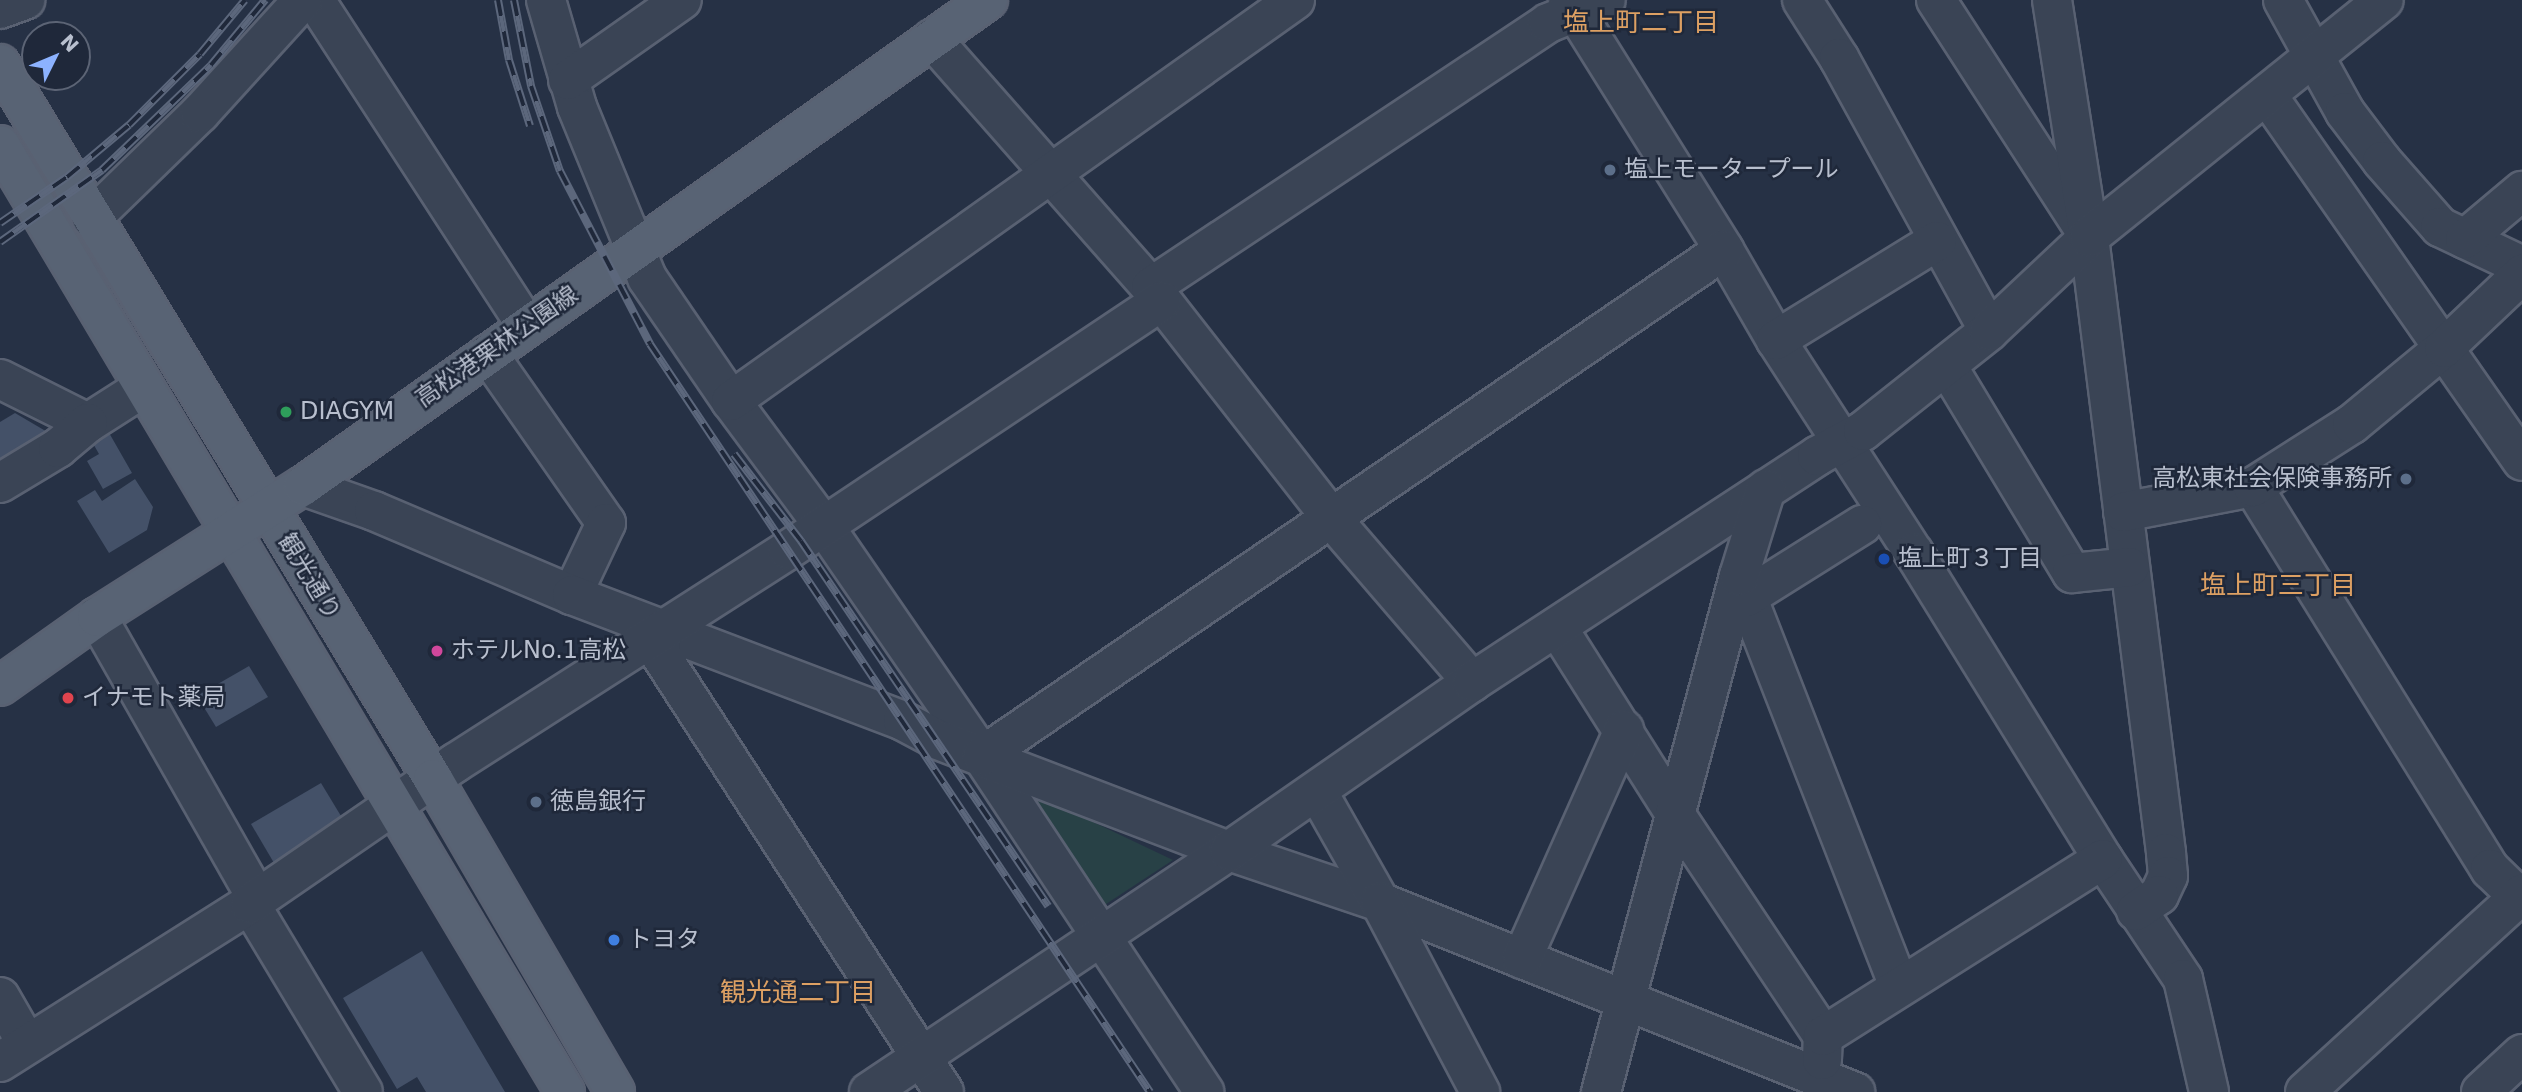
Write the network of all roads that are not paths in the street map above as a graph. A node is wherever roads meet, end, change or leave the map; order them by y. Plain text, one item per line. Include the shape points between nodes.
1 (25, 0) edge
2 (303, 0) edge
3 (315, 0) edge
4 (546, 0) edge
5 (682, 0) edge
6 (1295, 0) edge
7 (1802, 0) edge
8 (1936, 0) edge
9 (2052, 0) edge
10 (2283, 0) edge
11 (2384, 0) edge
12 (1583, 4) edge
13 (0, 9) edge
14 (956, 15) edge
15 (2314, 56) junction
16 (0, 64) edge
17 (568, 80) junction
18 (2267, 95) junction
19 (0, 145) edge
20 (1051, 172) junction
21 (2522, 191) edge
22 (92, 218) junction
23 (2089, 237) junction
24 (2465, 239) junction
25 (1937, 241) junction
26 (636, 248) junction
27 (1724, 250) junction
28 (2522, 266) edge
29 (2522, 274) edge
30 (1156, 294) junction
31 (527, 326) junction
32 (1989, 331) junction
33 (1776, 340) junction
34 (2444, 348) junction
35 (488, 354) junction
36 (1947, 366) junction
37 (0, 379) edge
38 (143, 388) junction
39 (731, 401) junction
40 (88, 423) junction
41 (1843, 443) junction
42 (2522, 461) edge
43 (0, 483) edge
44 (303, 486) junction
45 (2253, 487) junction
46 (1766, 489) junction
47 (268, 508) junction
48 (2123, 512) junction
49 (1332, 520) junction
50 (1862, 525) dead end
51 (824, 526) junction
52 (231, 532) junction
53 (2130, 567) junction
54 (1743, 587) junction
55 (572, 595) junction
56 (97, 617) junction
57 (1557, 627) junction
58 (662, 630) junction
59 (1472, 682) junction
60 (0, 686) edge
61 (1624, 730) junction
62 (982, 756) junction
63 (433, 779) junction
64 (1317, 790) junction
65 (396, 806) junction
66 (1675, 814) junction
67 (1229, 851) junction
68 (2103, 859) junction
69 (2521, 897) edge
70 (253, 902) junction
71 (1380, 902) junction
72 (2136, 911) junction
73 (1101, 937) junction
74 (1522, 959) junction
75 (1899, 986) junction
76 (0, 997) edge
77 (1626, 1002) junction
78 (1824, 1036) junction
79 (13, 1053) edge
80 (2522, 1054) edge
81 (921, 1058) junction
82 (1838, 1085) edge
83 (363, 1092) edge
84 (565, 1092) edge
85 (615, 1092) edge
86 (869, 1092) edge
87 (944, 1092) edge
88 (1204, 1092) edge
89 (1480, 1092) edge
90 (1601, 1092) edge
91 (2209, 1092) edge
92 (2305, 1092) edge
93 (2481, 1092) edge

1 - 13 street
2 - 22 street via 200,113
3 - 31 street
4 - 17 street
5 - 17 street
6 - 20 street
7 - 25 street via 1839,58
8 - 23 street
9 - 23 street
10 - 15 street
11 - 15 street
12 - 27 street
12 - 30 street via 1548,23
14 - 20 street
14 - 26 main road, 高松港栗林公園線
15 - 18 street
15 - 24 street via 2345,112 2382,161 2440,227
16 - 22 main road, 観光通り
17 - 26 street
18 - 23 street
18 - 34 street
19 - 38 main road, 観光通り
20 - 30 street
20 - 39 street
21 - 24 street
22 - 47 main road, 観光通り
23 - 32 street
23 - 48 street
24 - 28 street
25 - 32 street
25 - 33 street
26 - 31 main road, 高松港栗林公園線
26 - 39 street via 647,278
27 - 33 street
27 - 49 street
29 - 34 street
30 - 49 street
30 - 51 street
31 - 35 main road, 高松港栗林公園線
32 - 36 street
33 - 41 street
34 - 42 street
34 - 45 street via 2352,424
35 - 44 main road, 高松港栗林公園線
35 - 55 street via 606,523
36 - 41 street
36 - 53 street via 2071,573
37 - 40 street
38 - 40 street
38 - 52 main road, 観光通り
39 - 51 street
40 - 43 street via 58,448
41 - 46 street
41 - 68 street
44 - 47 main road, 高松港栗林公園線
44 - 55 street
45 - 48 street
45 - 69 street via 2490,869
46 - 54 street
46 - 57 street
47 - 52 main road, 高松港栗林公園線
47 - 63 main road, 観光通り
48 - 53 street
49 - 59 street
49 - 62 street
50 - 54 street
51 - 58 street
51 - 62 street
52 - 56 main road, 高松港栗林公園線
52 - 65 main road, 観光通り
53 - 72 street via 2168,876 2159,895
54 - 66 street
54 - 75 street
55 - 58 street
56 - 60 main road, 高松港栗林公園線
56 - 70 street
57 - 59 street
57 - 61 street
58 - 62 street via 903,721
58 - 63 street
58 - 81 street via 660,654
59 - 64 street
61 - 66 street
61 - 74 street
62 - 67 street
62 - 73 street
63 - 65 street
63 - 85 main road, 観光通り
64 - 67 street
64 - 71 street
65 - 70 street
65 - 84 main road, 観光通り
66 - 77 street
66 - 78 street
67 - 71 street
67 - 73 street
68 - 72 street
68 - 75 street
69 - 92 street
70 - 79 street
70 - 83 street
71 - 74 street
71 - 89 street
72 - 91 street via 2183,979
73 - 81 street
73 - 88 street
74 - 77 street
75 - 78 street
76 - 79 street
77 - 82 street
77 - 90 street
78 - 82 street
80 - 93 street
81 - 86 street
81 - 87 street

